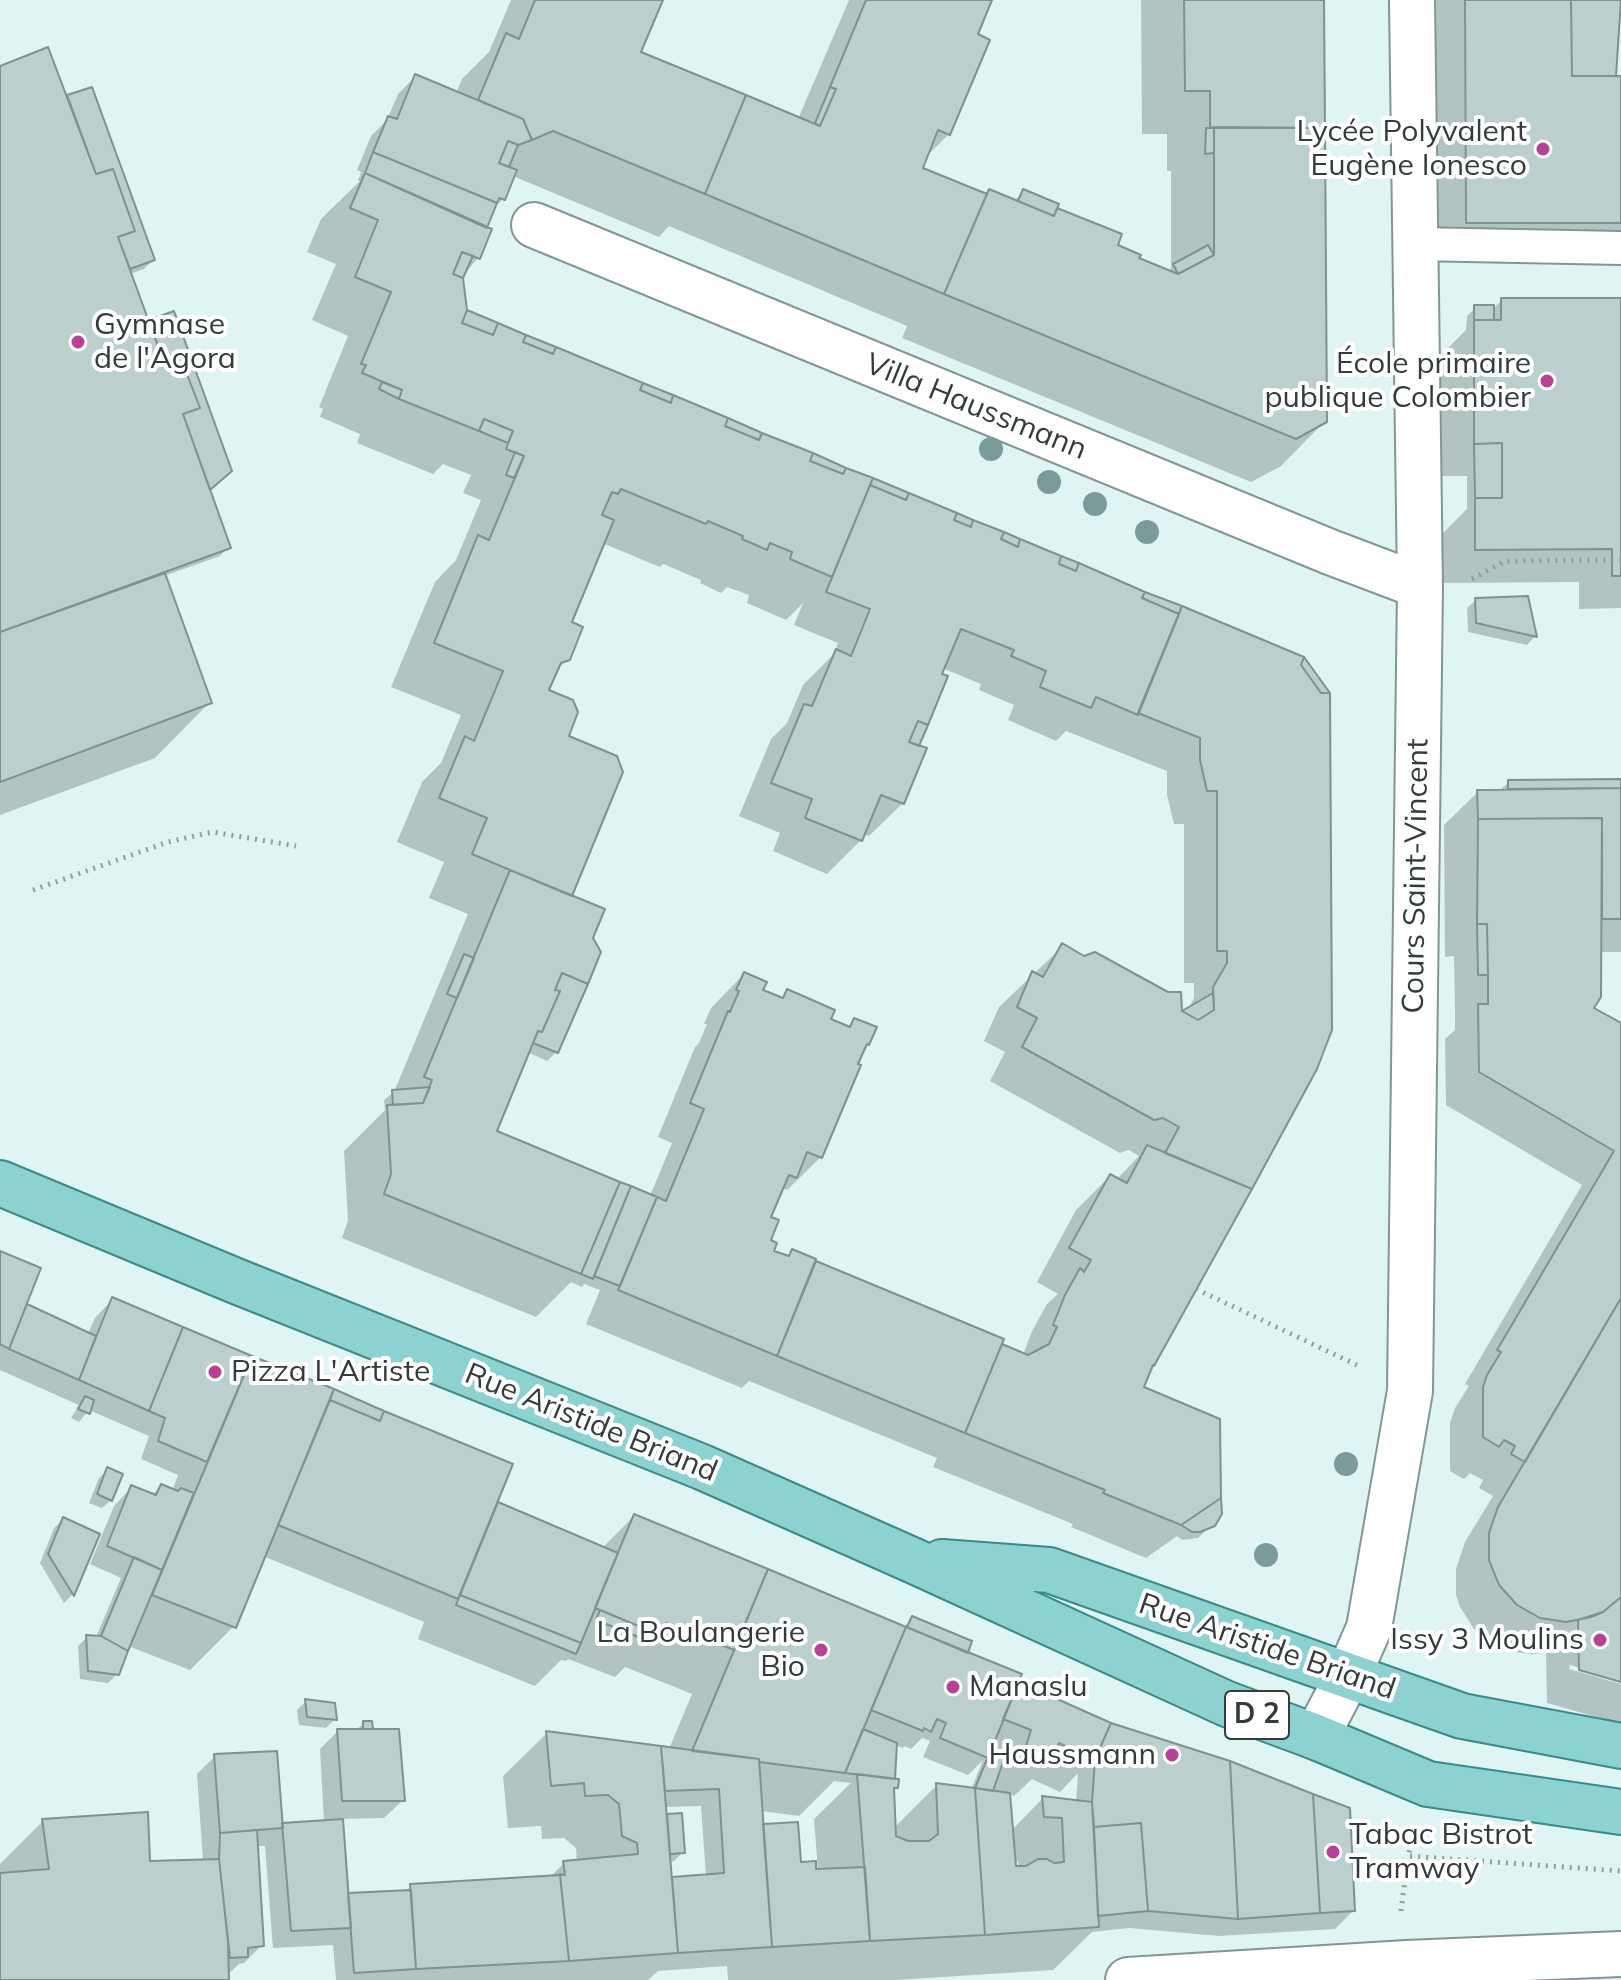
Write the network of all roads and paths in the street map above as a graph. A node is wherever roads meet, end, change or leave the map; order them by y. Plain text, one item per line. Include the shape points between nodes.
1 (1412, 0) edge
2 (534, 225) dead end
3 (1415, 244) junction
4 (1621, 248) edge
5 (1621, 560) edge
6 (1420, 586) junction
7 (296, 846) dead end
8 (33, 890) dead end
9 (0, 1183) edge
10 (1196, 1289) dead end
11 (1410, 1391) junction
12 (912, 1560) junction
13 (1348, 1676) junction
14 (1316, 1737) junction
15 (1621, 1746) edge
16 (1428, 1784) junction
17 (1621, 1812) edge
18 (1621, 1871) edge
19 (1621, 1954) edge
20 (1128, 1980) edge

1 - 3 street, Cours Saint-Vincent
2 - 6 street, Villa Haussmann
3 - 4 lane
3 - 6 street, Cours Saint-Vincent
5 - 6 path via 1505,561 1475,579
6 - 11 street, Cours Saint-Vincent
7 - 8 path via 213,832 168,842
9 - 12 main road, Rue Aristide Briand / D 2 via 702,1467
10 - 11 path
11 - 13 street, Cours Saint-Vincent via 1369,1628
12 - 13 main road, Rue Aristide Briand / D 2 via 1049,1570
12 - 14 main road, Rue Aristide Briand / D 2 via 1227,1704
13 - 14 street, Cours Saint-Vincent
13 - 15 main road, Rue Aristide Briand / D 2 via 1462,1716
14 - 16 main road, Rue Aristide Briand / D 2
16 - 17 main road, Rue Aristide Briand / D 2
16 - 18 path via 1408,1856
19 - 20 street

